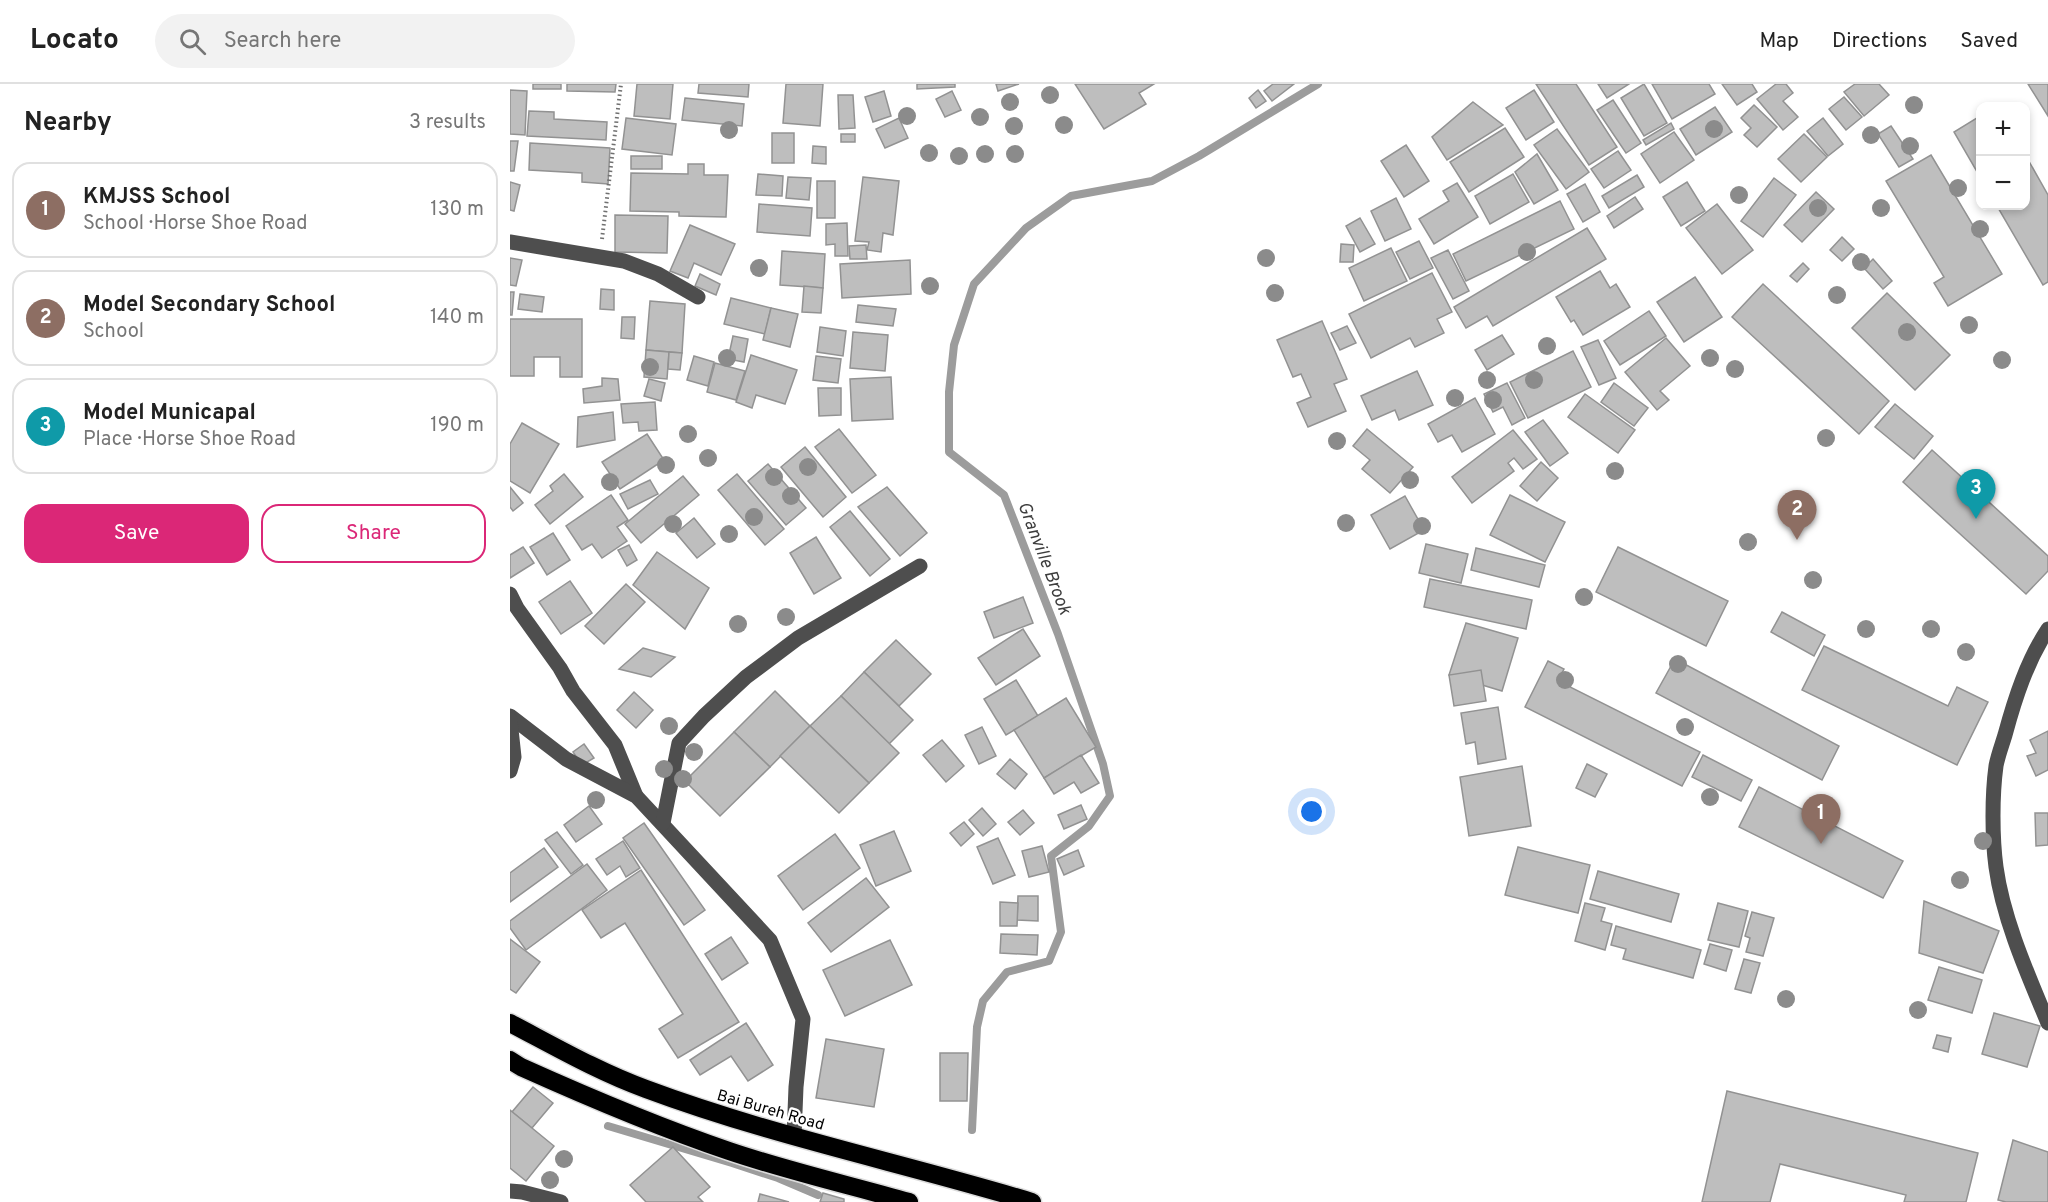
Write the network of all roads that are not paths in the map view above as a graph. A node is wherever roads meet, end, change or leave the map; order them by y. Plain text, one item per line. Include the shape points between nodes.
1 (510, 242) edge
2 (698, 297) dead end
3 (920, 566) dead end
4 (510, 594) edge
5 (2048, 629) edge
6 (510, 716) edge
7 (510, 720) edge
8 (510, 771) edge
9 (636, 796) junction
10 (663, 823) junction
11 (510, 1023) edge
12 (2048, 1023) edge
13 (510, 1060) edge
14 (794, 1137) junction
15 (510, 1191) edge
16 (561, 1202) edge
17 (909, 1202) edge
18 (1032, 1202) edge

1 - 2 street via 624,261 658,274
3 - 10 street via 798,638 746,677 704,716 679,743
4 - 9 street via 573,691 615,745
5 - 12 street via 2015,697 1996,765 1994,831 1996,868 2006,908
6 - 9 street via 566,759
7 - 8 street via 514,757
9 - 10 street
10 - 14 street via 770,940 789,984 803,1019
11 - 14 highway, Bai Bureh Road via 643,1088
13 - 17 highway via 609,1106 700,1141
14 - 18 highway, Bai Bureh Road
15 - 16 street

